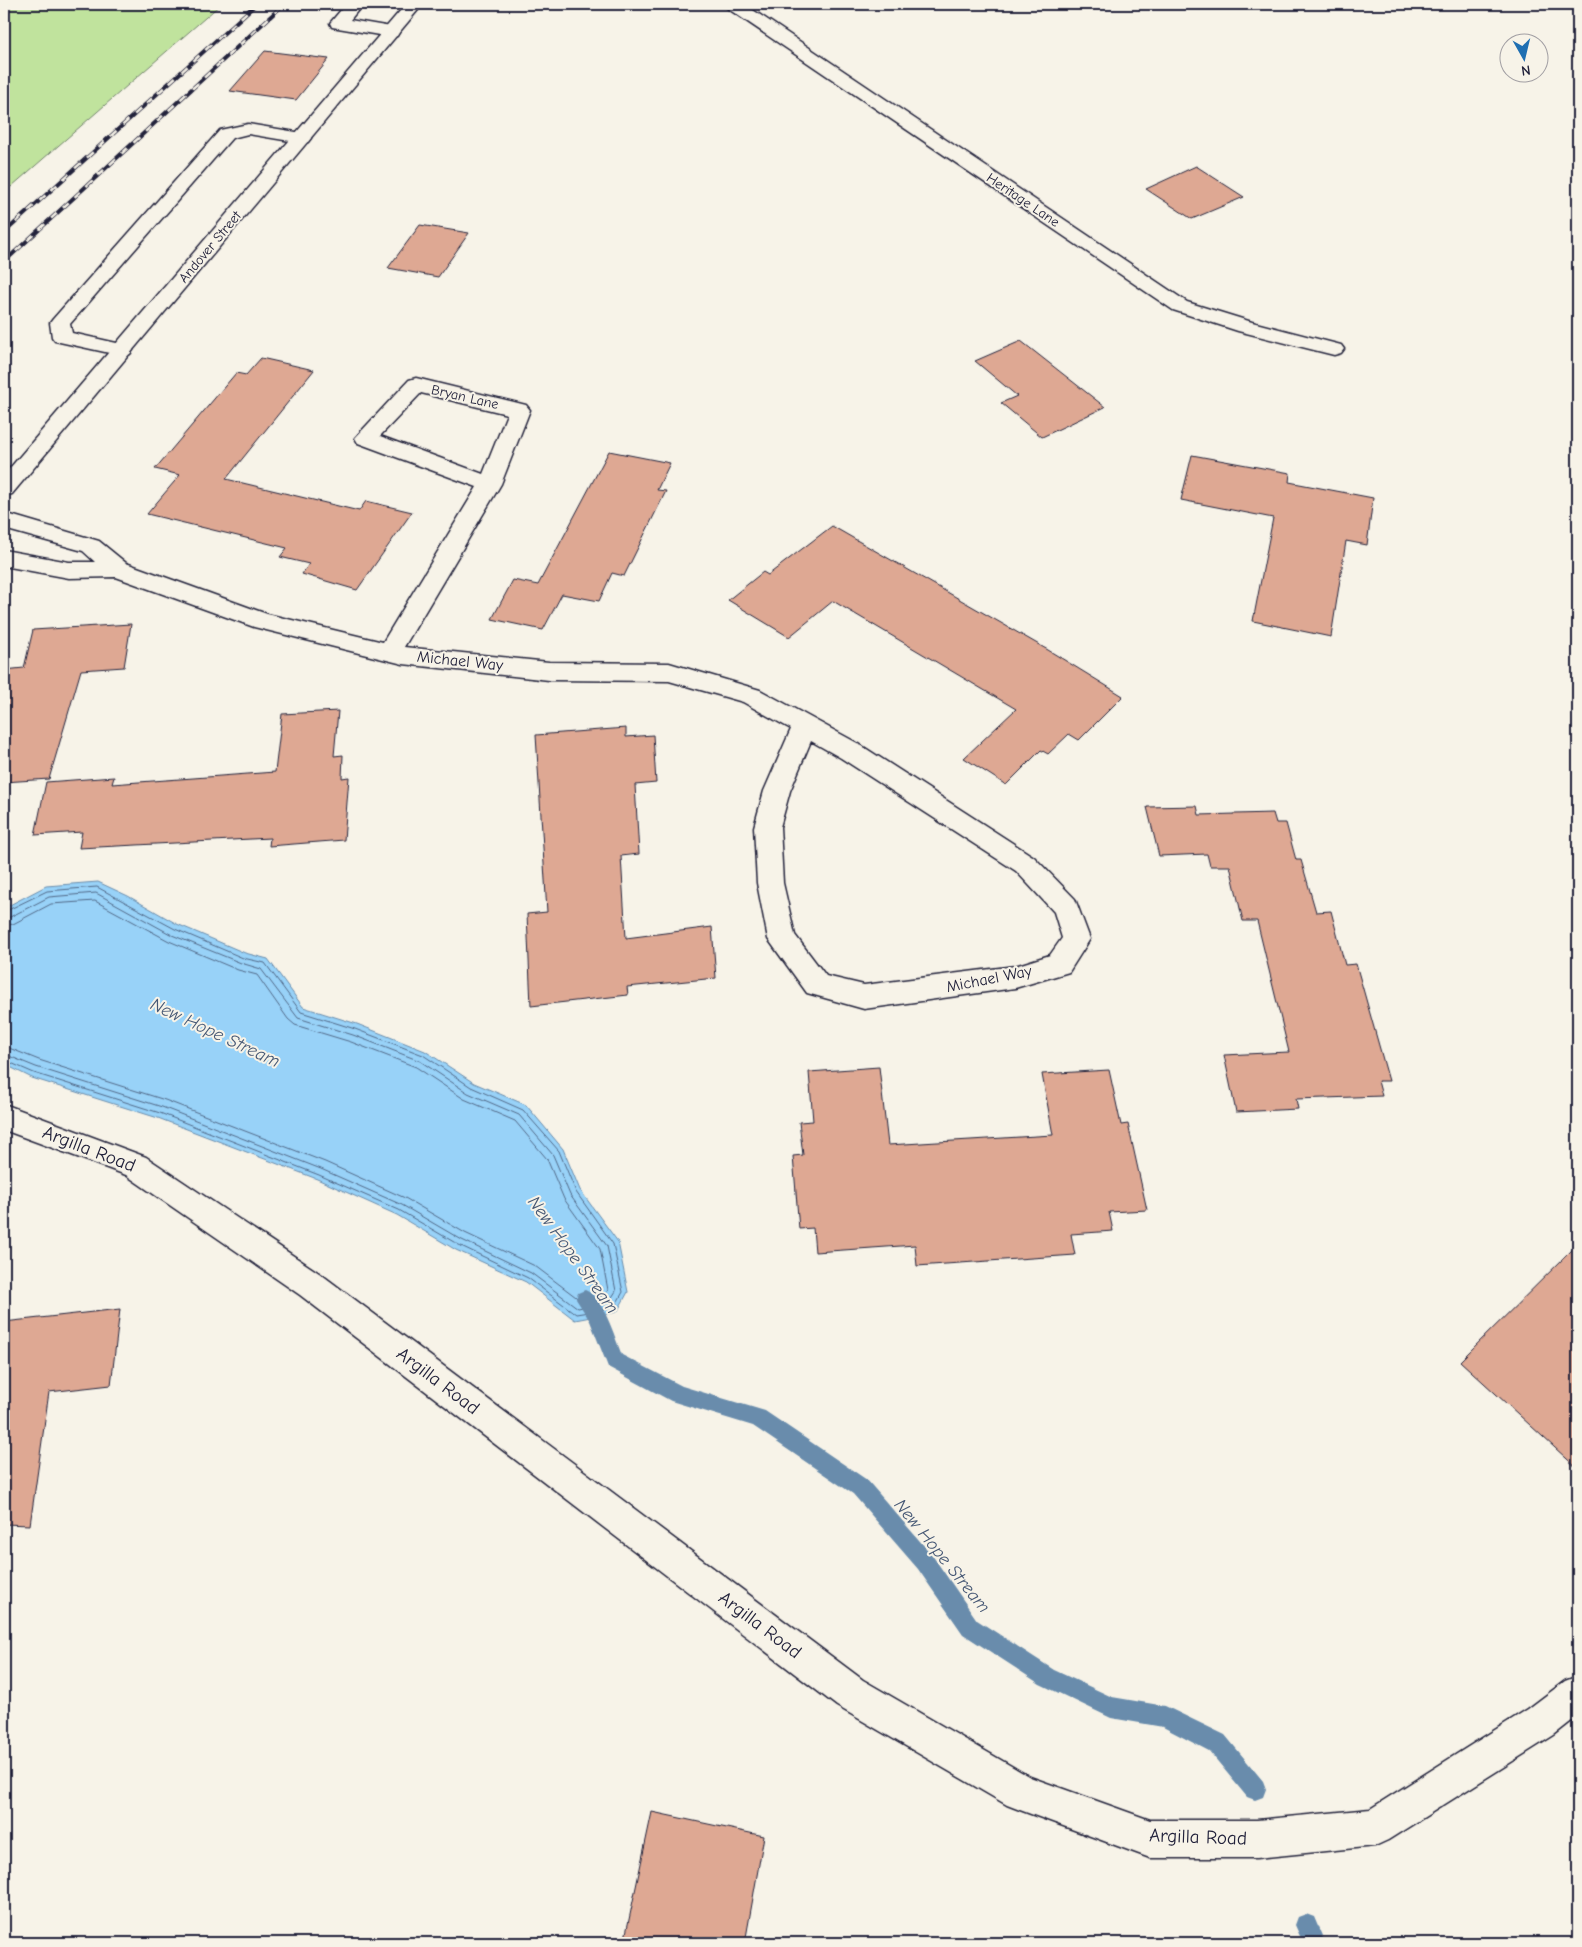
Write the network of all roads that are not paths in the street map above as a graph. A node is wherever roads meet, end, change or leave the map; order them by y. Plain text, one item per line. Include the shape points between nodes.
1 (356, 4) edge
2 (415, 4) edge
3 (734, 4) edge
4 (391, 32) junction
5 (302, 138) junction
6 (1334, 349) dead end
7 (122, 350) junction
8 (490, 484) junction
9 (4, 489) edge
10 (4, 521) edge
11 (4, 558) edge
12 (118, 569) junction
13 (389, 652) junction
14 (805, 725) junction
15 (4, 1117) edge
16 (1575, 1704) edge

1 - 4 street via 338,23
2 - 4 street, Andover Street
3 - 6 street, Heritage Lane via 1180,306 1245,327
4 - 5 street, Andover Street
5 - 7 street, Andover Street
5 - 7 street via 248,130 226,134 60,323 62,337
7 - 9 street, Andover Street
8 - 8 street, Bryan Lane via 519,410 416,386 366,438
8 - 13 street, Bryan Lane
10 - 12 street, Michael Way via 91,546
11 - 12 street, Michael Way via 69,570
12 - 13 street, Michael Way via 262,621
13 - 14 street, Michael Way via 549,671 669,672 751,696
14 - 14 street, Michael Way via 777,791 767,828 769,874 782,939 817,986 864,998 1015,977 1059,964 1076,940 1066,907 1024,864
15 - 16 street, Argilla Road via 136,1166 311,1285 850,1693 1020,1792 1150,1840 1257,1839 1375,1827

